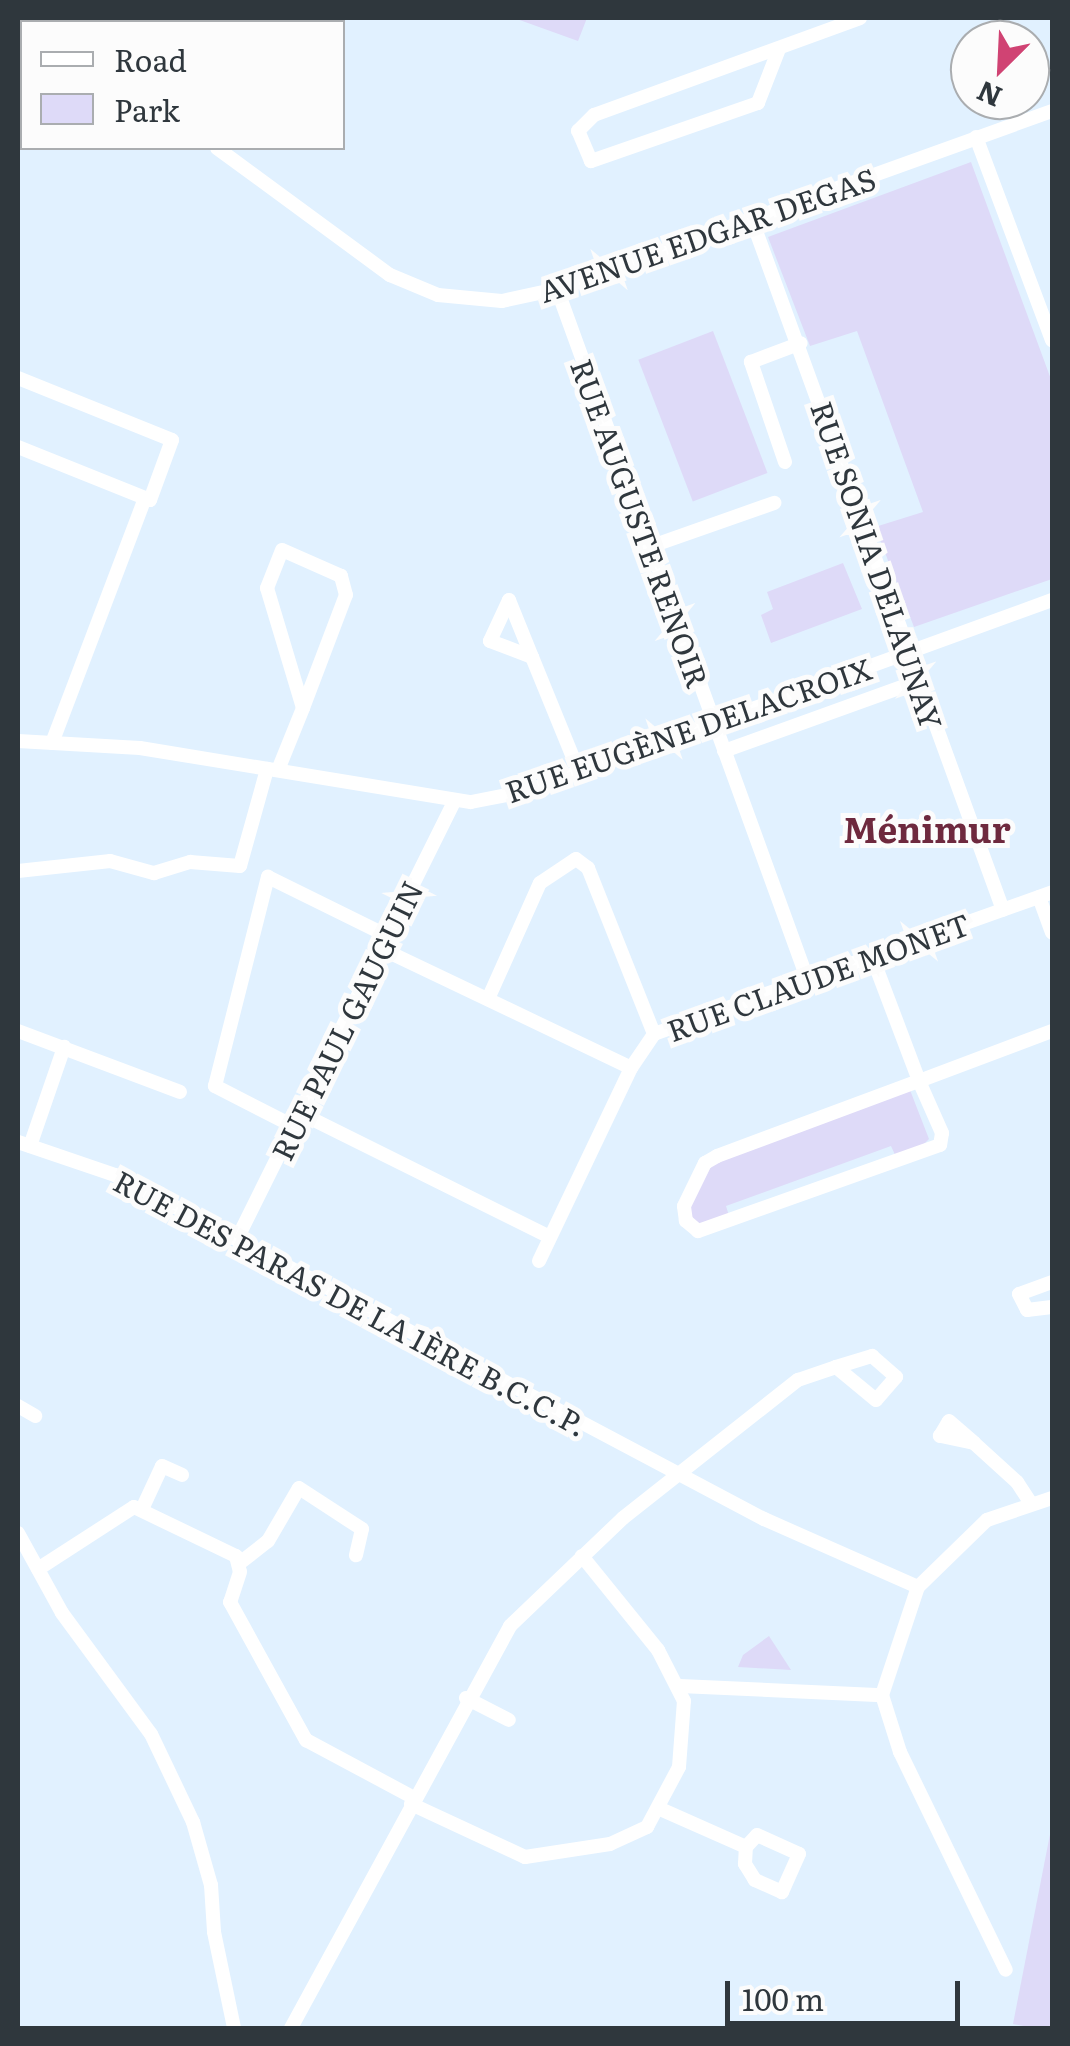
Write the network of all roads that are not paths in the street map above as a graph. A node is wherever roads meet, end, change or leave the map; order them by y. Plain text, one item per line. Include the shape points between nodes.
1 (860, 18) edge
2 (780, 49) junction
3 (1052, 111) edge
4 (976, 137) junction
5 (220, 150) edge
6 (752, 220) junction
7 (557, 290) junction
8 (1049, 320) edge
9 (1052, 340) edge
10 (801, 344) junction
11 (18, 378) edge
12 (18, 447) edge
13 (785, 462) dead end
14 (145, 498) junction
15 (774, 503) dead end
16 (649, 547) junction
17 (1052, 600) edge
18 (904, 651) junction
19 (532, 657) dead end
20 (916, 682) junction
21 (303, 708) junction
22 (714, 724) junction
23 (18, 742) edge
24 (52, 742) junction
25 (724, 751) junction
26 (273, 769) junction
27 (579, 772) junction
28 (454, 800) junction
29 (18, 872) edge
30 (1046, 895) edge
31 (1002, 910) junction
32 (1052, 933) edge
33 (385, 942) junction
34 (873, 959) junction
35 (808, 981) junction
36 (488, 999) junction
37 (18, 1031) edge
38 (1052, 1031) edge
39 (654, 1034) junction
40 (64, 1047) junction
41 (630, 1068) junction
42 (919, 1081) junction
43 (180, 1092) dead end
44 (299, 1121) junction
45 (24, 1144) edge
46 (548, 1236) junction
47 (236, 1239) junction
48 (538, 1261) dead end
49 (1052, 1282) edge
50 (1052, 1307) edge
51 (836, 1366) dead end
52 (18, 1406) edge
53 (35, 1416) dead end
54 (974, 1443) dead end
55 (182, 1475) dead end
56 (678, 1476) junction
57 (1052, 1498) edge
58 (1030, 1502) junction
59 (142, 1507) junction
60 (18, 1532) edge
61 (356, 1554) dead end
62 (582, 1556) junction
63 (241, 1562) junction
64 (38, 1568) junction
65 (918, 1587) junction
66 (680, 1686) junction
67 (882, 1696) junction
68 (466, 1698) junction
69 (509, 1720) dead end
70 (412, 1801) junction
71 (658, 1808) junction
72 (746, 1847) dead end
73 (1006, 1970) dead end
74 (234, 2028) edge
75 (290, 2028) edge

1 - 2 street
2 - 2 street via 594,115 578,131 591,161 758,103
3 - 4 street, AVENUE EDGAR DEGAS
4 - 6 street, AVENUE EDGAR DEGAS
4 - 8 street
5 - 7 street, AVENUE EDGAR DEGAS via 390,274 438,295 502,301
6 - 7 street, AVENUE EDGAR DEGAS
6 - 10 street, RUE SONIA DELAUNAY
7 - 16 street, RUE AUGUSTE RENOIR
8 - 9 street
10 - 13 street via 751,362
10 - 18 street, RUE SONIA DELAUNAY
11 - 14 street via 172,440 150,500
12 - 14 street
14 - 24 street
15 - 16 street
16 - 22 street, RUE AUGUSTE RENOIR
17 - 18 street, RUE EUGÈNE DELACROIX
18 - 20 street, RUE SONIA DELAUNAY
18 - 22 street, RUE EUGÈNE DELACROIX
19 - 27 street
20 - 25 street
20 - 31 street, RUE SONIA DELAUNAY
21 - 21 street via 346,595 341,576 282,550 267,588
21 - 26 street
22 - 25 street, RUE AUGUSTE RENOIR
22 - 27 street, RUE EUGÈNE DELACROIX
23 - 24 street, RUE EUGÈNE DELACROIX
24 - 26 street, RUE EUGÈNE DELACROIX
25 - 35 street, RUE AUGUSTE RENOIR
26 - 28 street, RUE EUGÈNE DELACROIX
26 - 29 street via 240,866 190,862 154,873 110,862
27 - 28 street, RUE EUGÈNE DELACROIX via 527,791
28 - 33 street, RUE PAUL GAUGUIN
30 - 31 street, RUE CLAUDE MONET
30 - 32 street
31 - 34 street, RUE CLAUDE MONET
33 - 36 street
33 - 44 street, RUE PAUL GAUGUIN
33 - 44 street via 268,877 215,1086
34 - 35 street, RUE CLAUDE MONET
34 - 42 street
35 - 39 street, RUE CLAUDE MONET
36 - 39 street via 540,882 576,860 588,868
36 - 41 street
37 - 40 street
38 - 42 street
39 - 41 street, RUE CLAUDE MONET
40 - 43 street
40 - 45 street
41 - 46 street, RUE CLAUDE MONET
42 - 42 street via 705,1163 684,1206 686,1221 710,1232 940,1145 942,1133
44 - 46 street
44 - 47 street, RUE PAUL GAUGUIN
45 - 47 street, RUE DES PARAS DE LA 1ÈRE B.C.C.P. via 115,1176
46 - 48 street, RUE CLAUDE MONET
47 - 56 street, RUE DES PARAS DE LA 1ÈRE B.C.C.P.
49 - 50 street via 1019,1294 1026,1310
51 - 56 street via 798,1380
52 - 53 street
54 - 58 street
55 - 59 street via 162,1466
56 - 62 street
56 - 65 street, RUE DES PARAS DE LA 1ÈRE B.C.C.P.
57 - 58 street
58 - 65 street via 967,1534
59 - 63 street
59 - 64 street via 125,1511
60 - 64 street
61 - 63 street via 362,1529 299,1488 268,1542
62 - 66 street
62 - 68 street via 510,1626
63 - 70 street via 230,1602 306,1740
64 - 74 street via 62,1613 151,1734 193,1822 212,1885 214,1932
65 - 67 street
66 - 67 street
66 - 71 street via 684,1743
67 - 73 street via 900,1752
68 - 69 street
68 - 70 street
70 - 71 street via 524,1858 633,1837
70 - 75 street
71 - 72 street

